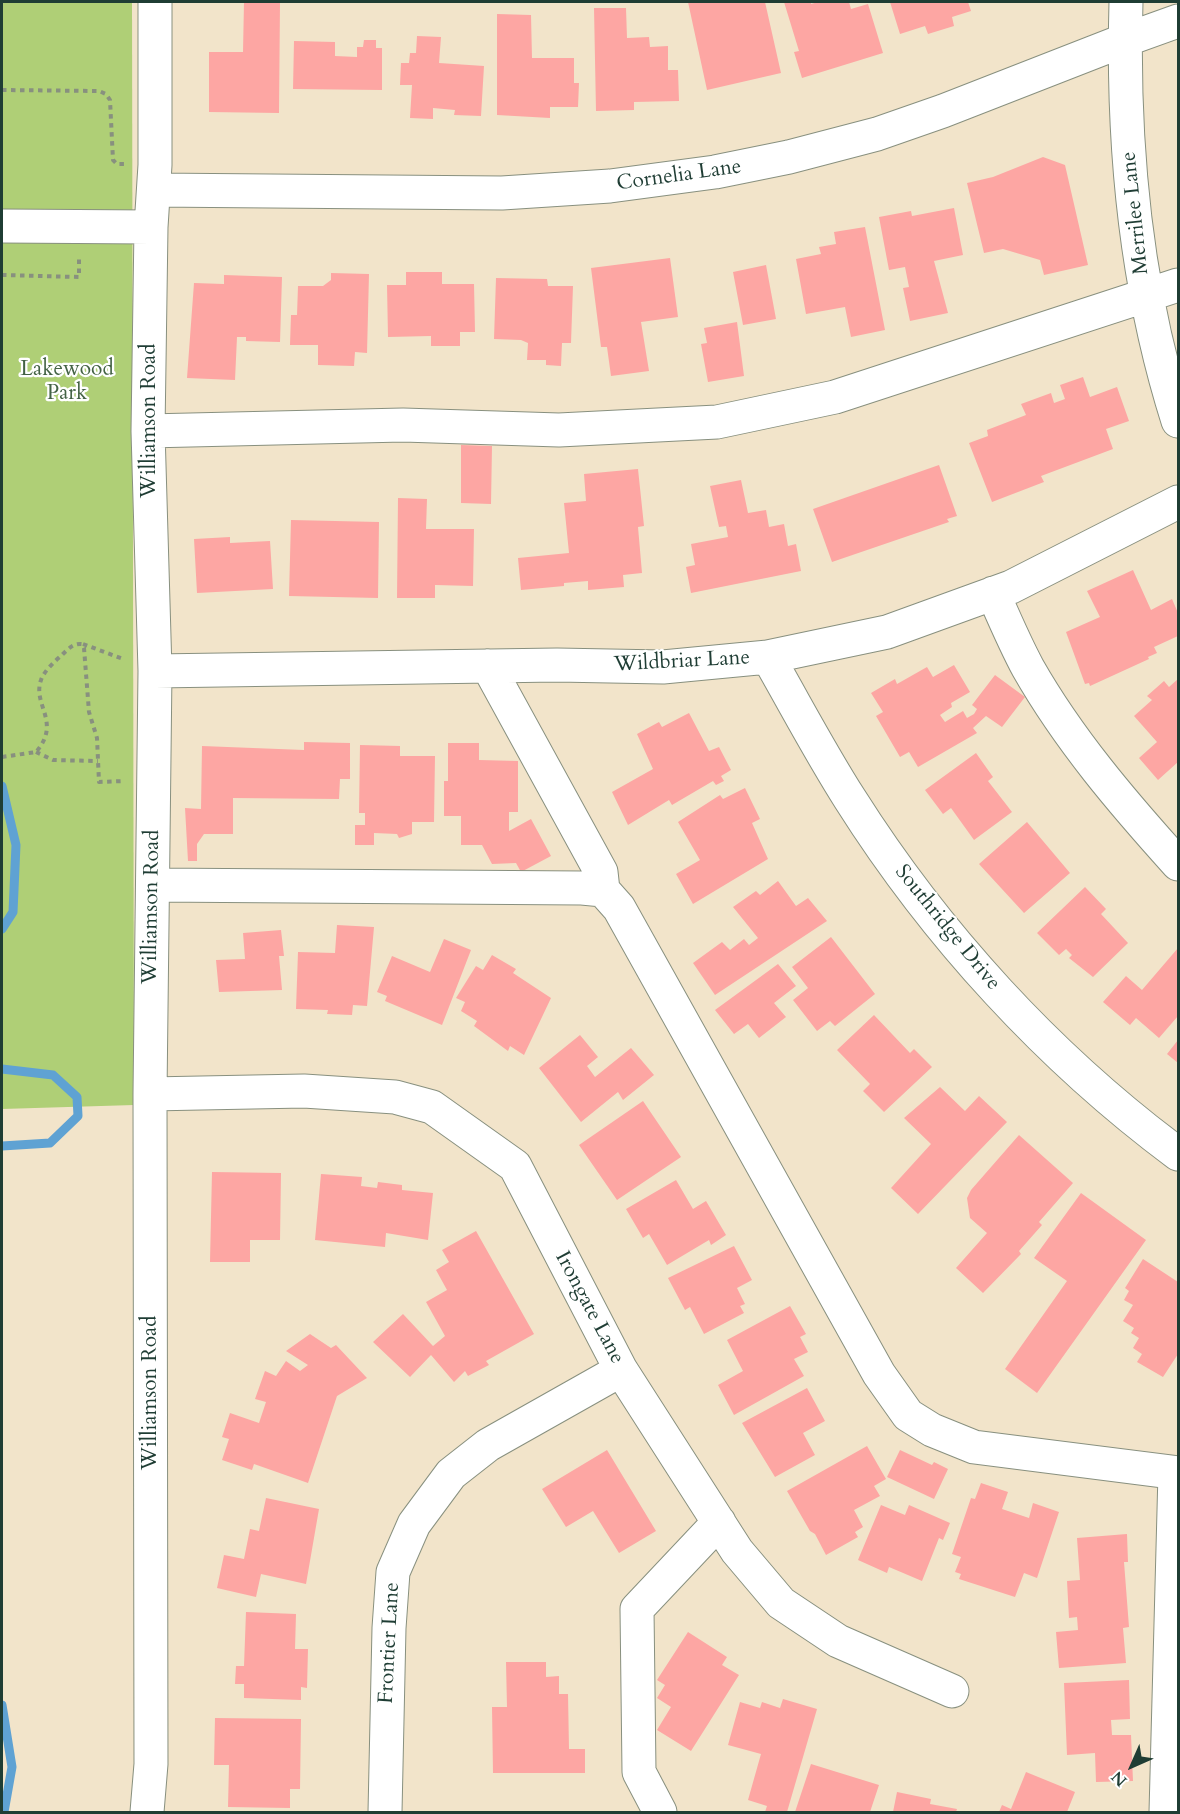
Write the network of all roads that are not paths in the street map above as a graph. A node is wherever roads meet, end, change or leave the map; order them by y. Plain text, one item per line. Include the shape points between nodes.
1 (155, 2) edge
2 (1126, 2) edge
3 (1179, 21) edge
4 (1125, 40) junction
5 (154, 190) junction
6 (2, 225) edge
7 (151, 227) junction
8 (1179, 285) edge
9 (1146, 296) junction
10 (1179, 421) edge
11 (148, 431) junction
12 (1179, 502) edge
13 (993, 593) junction
14 (768, 657) junction
15 (488, 666) junction
16 (155, 671) junction
17 (1179, 864) edge
18 (153, 885) junction
19 (603, 890) junction
20 (150, 1094) junction
21 (1179, 1154) edge
22 (621, 1370) junction
23 (1177, 1473) edge
24 (719, 1522) junction
25 (952, 1691) dead end
26 (147, 1812) edge
27 (385, 1812) edge
28 (660, 1812) edge
29 (1166, 1812) edge

1 - 5 street, Williamson Road
2 - 4 street, Merrilee Lane
3 - 4 street, Cornelia Lane
4 - 5 street, Cornelia Lane via 877,134 789,158 715,172 610,186 502,193
4 - 9 street, Merrilee Lane via 1130,179
5 - 7 street, Williamson Road
6 - 7 street
7 - 11 street, Williamson Road
8 - 9 street
9 - 10 street, Merrilee Lane via 1162,371
9 - 11 street via 835,398 717,422 559,430 403,425
11 - 16 street, Williamson Road
12 - 13 street, Wildbriar Lane
13 - 14 street, Wildbriar Lane via 887,632
13 - 17 street via 1027,667 1069,732 1118,796
14 - 15 street, Wildbriar Lane via 663,667
14 - 21 street, Southridge Drive via 851,800 902,875 988,982 1130,1118
15 - 16 street, Wildbriar Lane
15 - 19 street via 601,872
16 - 18 street, Williamson Road
18 - 19 street
18 - 20 street, Williamson Road
19 - 23 street via 619,908 879,1374 908,1415 932,1430 974,1447
20 - 22 street, Irongate Lane via 304,1091 395,1097 432,1107 515,1167
20 - 26 street, Williamson Road via 151,1764
22 - 24 street, Irongate Lane
22 - 27 street, Frontier Lane via 488,1445 451,1474 414,1524 393,1572 388,1628
23 - 29 street
24 - 25 street, Irongate Lane via 737,1551 781,1602 838,1641
24 - 28 street via 637,1609 639,1772

